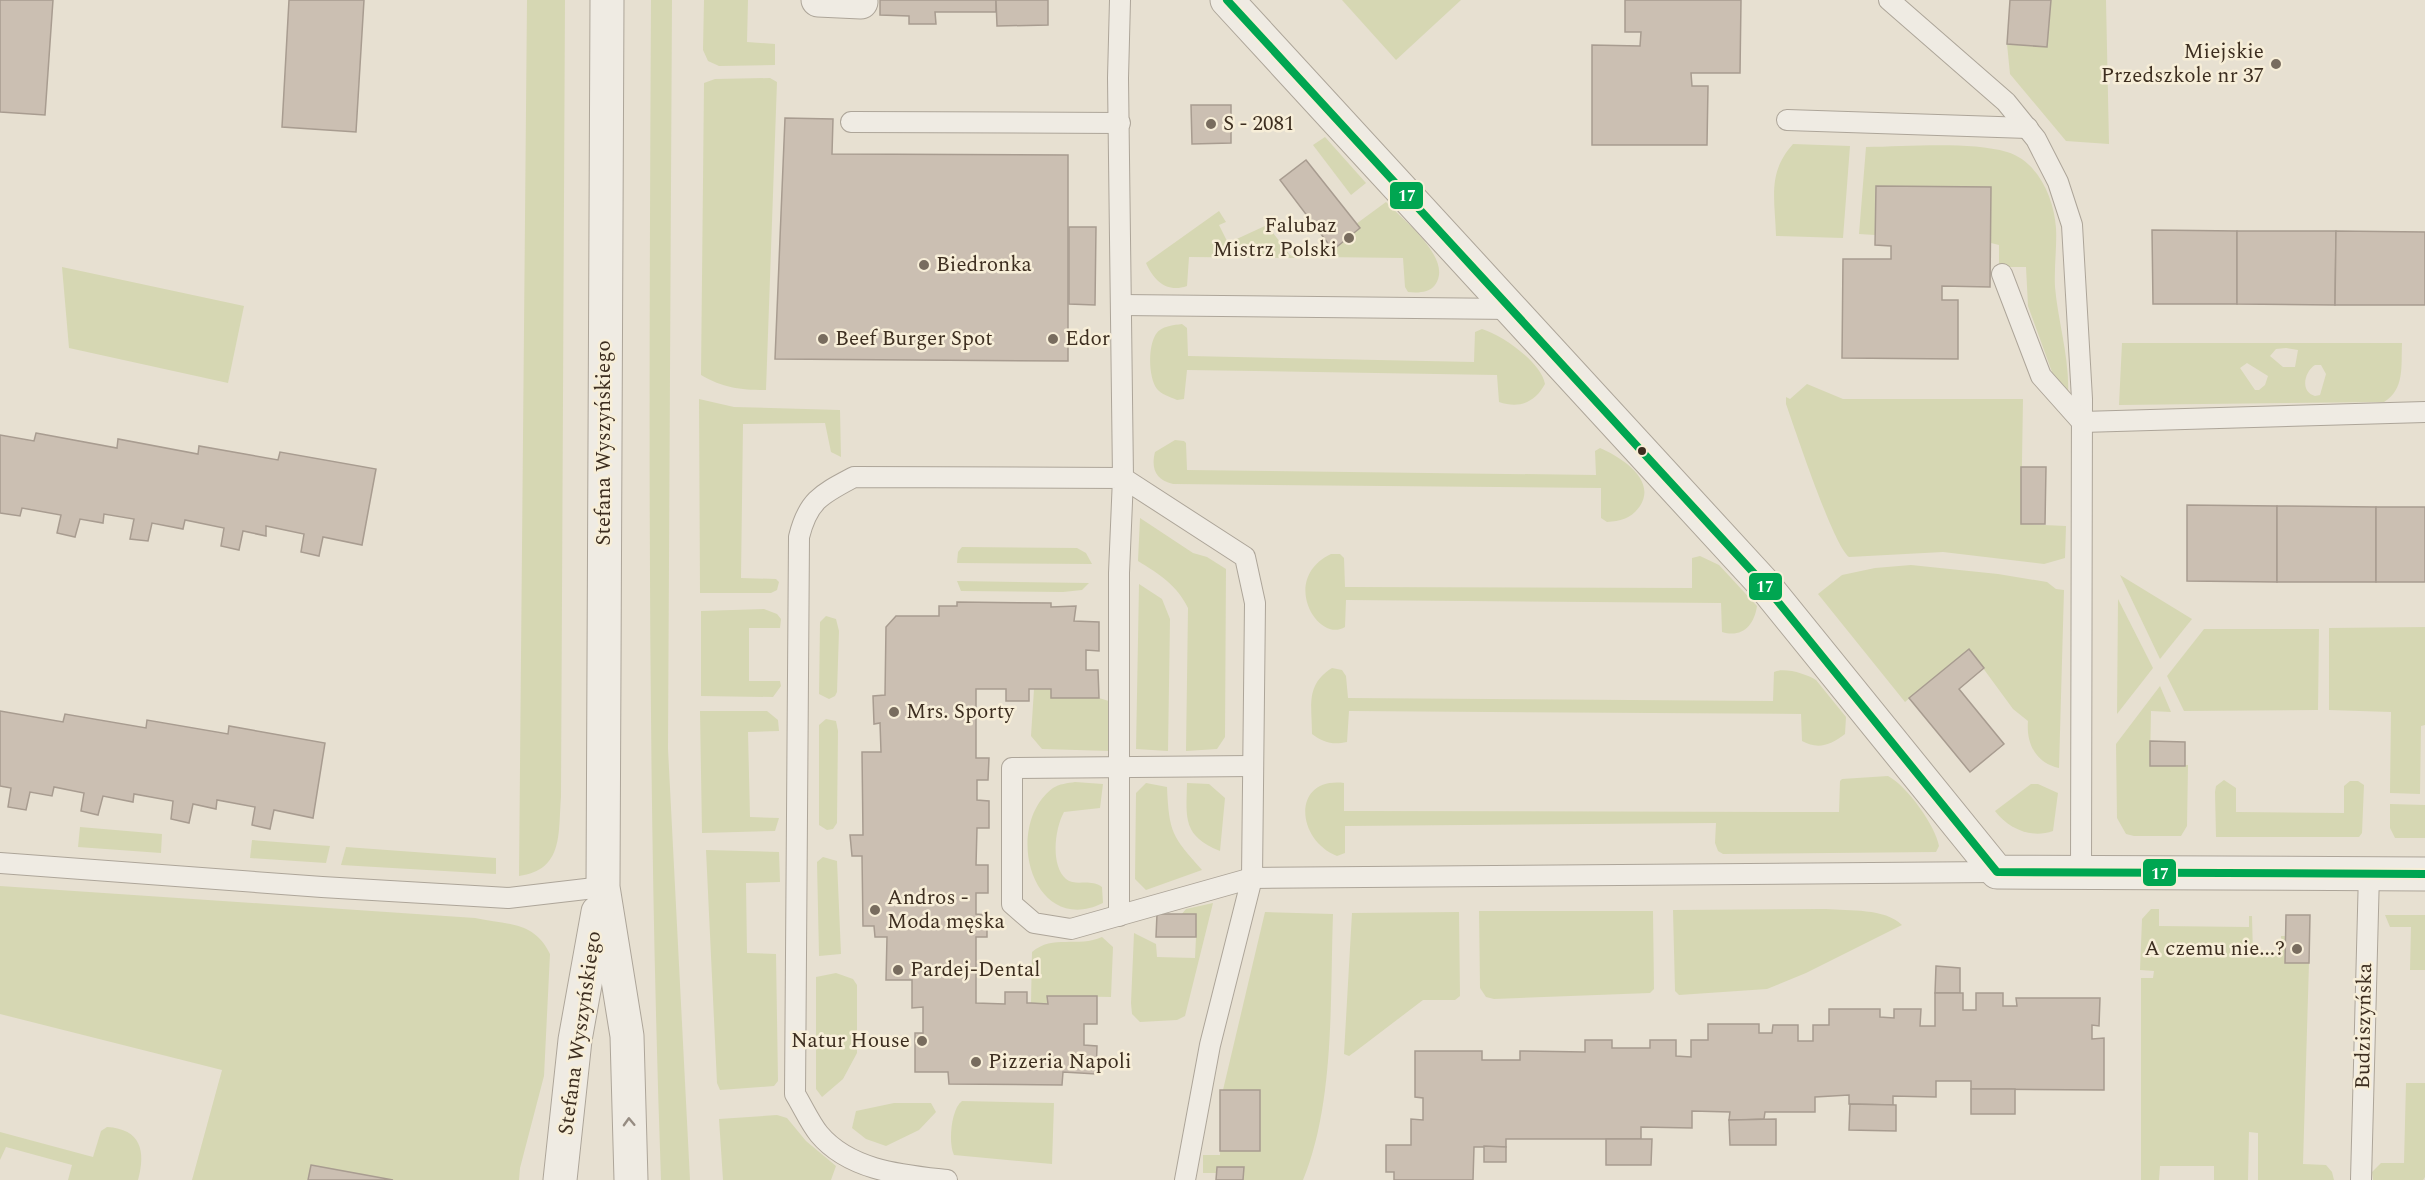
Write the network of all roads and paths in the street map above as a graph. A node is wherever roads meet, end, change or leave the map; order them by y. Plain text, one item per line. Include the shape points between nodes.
1 (606, 0) edge
2 (818, 0) edge
3 (1120, 0) edge
4 (1227, 0) edge
5 (1889, 0) edge
6 (861, 2) dead end
7 (1787, 120) dead end
8 (851, 122) dead end
9 (1120, 123) junction
10 (2028, 128) junction
11 (2002, 274) dead end
12 (1121, 305) junction
13 (1512, 309) junction
14 (2425, 412) edge
15 (2082, 422) junction
16 (1123, 478) junction
17 (1253, 766) junction
18 (1121, 767) junction
19 (0, 863) edge
20 (1998, 872) junction
21 (2081, 872) junction
22 (2369, 873) junction
23 (2425, 874) edge
24 (1252, 878) junction
25 (603, 887) junction
26 (1119, 916) junction
27 (560, 1180) edge
28 (631, 1180) edge
29 (947, 1180) edge
30 (1185, 1180) edge
31 (2361, 1180) edge

1 - 25 street, Stefana Wyszyńskiego
2 - 6 street
3 - 9 lane
4 - 13 street
5 - 10 lane via 2006,102
7 - 10 lane
8 - 9 lane
9 - 12 lane
10 - 15 lane via 2058,182 2072,225
11 - 15 lane via 2041,376
12 - 13 lane
12 - 16 lane
13 - 20 street via 1762,582
14 - 15 lane
15 - 21 lane
16 - 17 lane via 1245,557 1255,603
16 - 18 lane via 1119,573
16 - 29 lane via 854,477 823,493 805,515 800,537 795,1094 819,1134 855,1162 903,1176
17 - 18 lane
17 - 24 lane
18 - 26 lane
18 - 26 lane via 1012,768 1012,904 1034,923 1071,929
19 - 25 lane via 508,898
20 - 21 street
20 - 24 lane
21 - 22 street
22 - 23 street
22 - 31 lane, Budziszyńska
24 - 26 lane
24 - 30 lane via 1210,1045
25 - 27 street, Stefana Wyszyńskiego via 575,1040
28 -> 25 street, Stefana Wyszyńskiego via 627,1036

